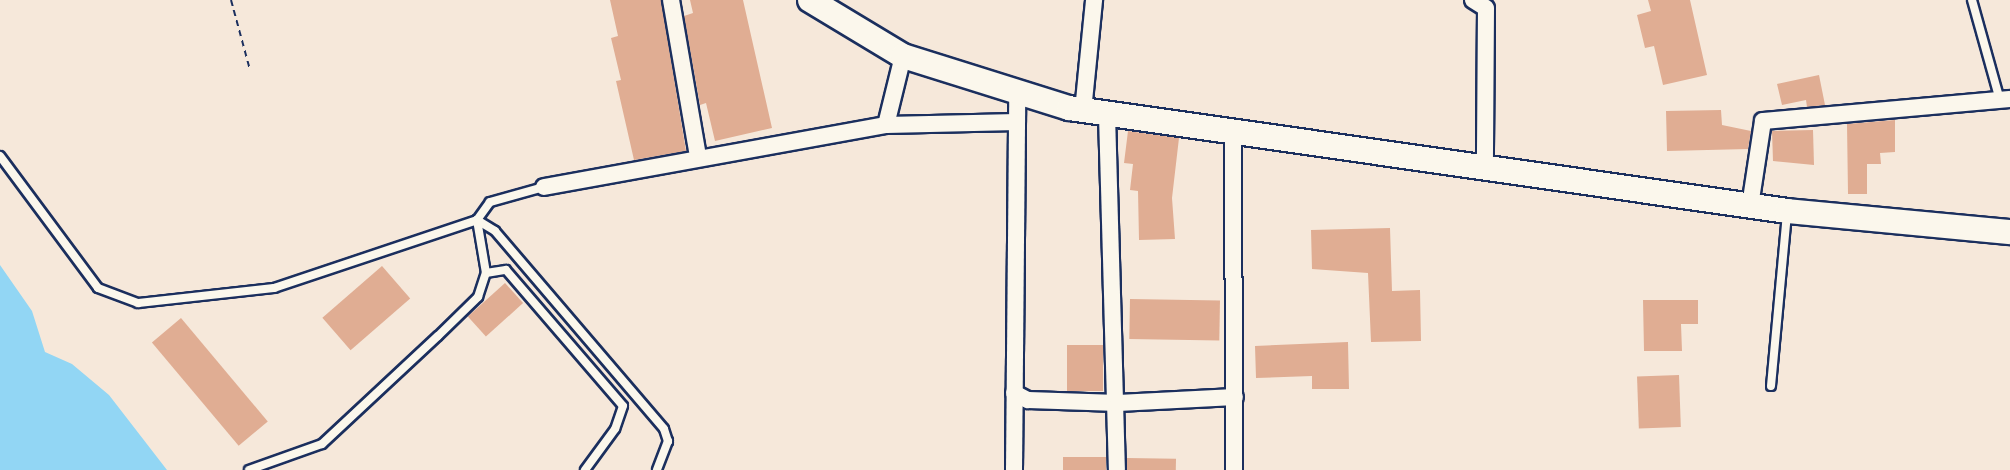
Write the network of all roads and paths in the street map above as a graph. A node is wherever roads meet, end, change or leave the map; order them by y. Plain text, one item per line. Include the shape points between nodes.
1 (231, 0) edge
2 (671, 0) edge
3 (810, 0) edge
4 (1094, 0) edge
5 (1473, 0) edge
6 (1972, 0) edge
7 (903, 56) junction
8 (250, 70) dead end
9 (1017, 94) junction
10 (2005, 100) edge
11 (1083, 111) junction
12 (1107, 115) junction
13 (1017, 122) junction
14 (886, 125) junction
15 (1233, 132) junction
16 (0, 156) edge
17 (698, 157) junction
18 (1485, 171) junction
19 (544, 187) joint
20 (1750, 206) junction
21 (1787, 211) junction
22 (477, 220) junction
23 (2010, 232) edge
24 (486, 273) junction
25 (1771, 386) dead end
26 (1014, 393) junction
27 (1235, 397) junction
28 (1118, 403) junction
29 (249, 470) edge
30 (585, 470) edge
31 (657, 470) edge
32 (1014, 470) edge
33 (1118, 470) edge
34 (1234, 470) edge

1 - 8 path
2 - 17 street
3 - 7 main road
4 - 11 street
5 - 18 street via 1486,8
6 - 10 lane
7 - 9 main road
7 - 14 street
9 - 11 main road
9 - 13 street
10 - 20 street via 1763,121
11 - 12 main road
12 - 15 main road
12 - 28 street
13 - 14 street
13 - 26 street
14 - 17 street
15 - 18 main road
15 - 27 street
16 - 22 lane via 98,288 138,303 274,288
17 - 19 street
18 - 20 main road
19 - 22 lane via 490,202
20 - 21 main road
21 - 23 main road
21 - 25 lane
22 - 24 lane
22 - 31 lane via 495,231 664,429 668,441
24 - 29 lane via 478,297 322,444
24 - 30 lane via 506,270 623,406 615,429
26 - 28 street via 1028,400
26 - 32 street
27 - 28 street
27 - 34 street
28 - 33 street

